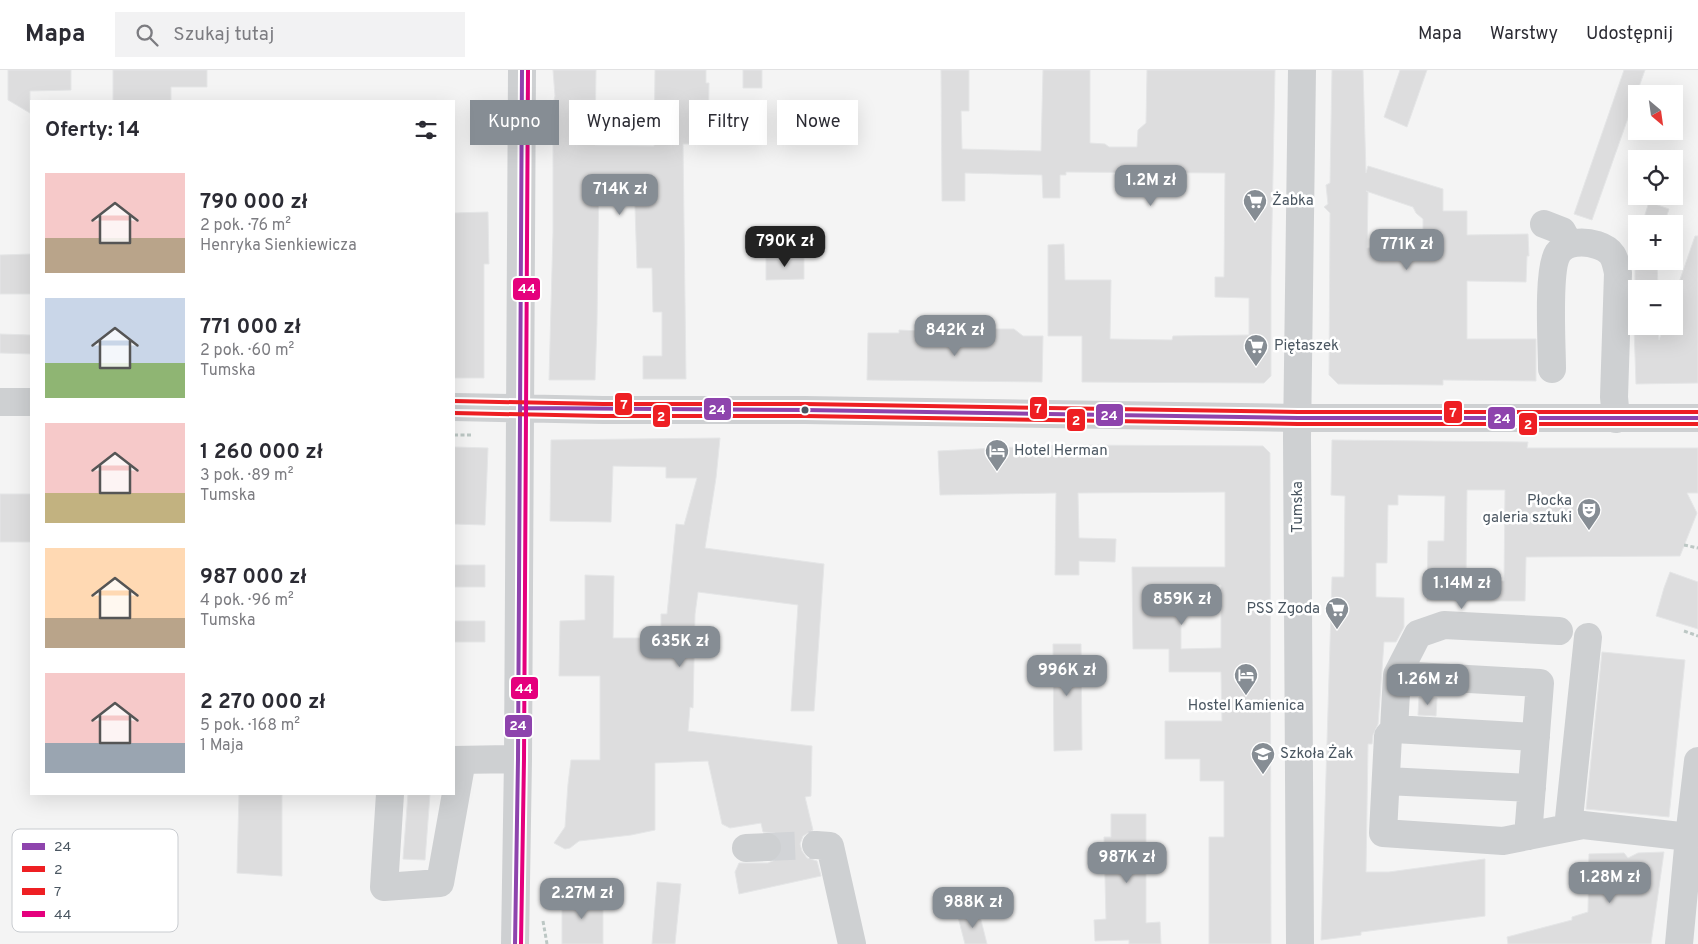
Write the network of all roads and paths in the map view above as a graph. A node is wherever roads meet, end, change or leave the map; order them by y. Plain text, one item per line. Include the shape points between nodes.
1 (522, 70) edge
2 (1302, 70) edge
3 (1544, 224) dead end
4 (1569, 244) junction
5 (1552, 369) dead end
6 (0, 402) edge
7 (30, 402) edge
8 (455, 407) edge
9 (521, 408) junction
10 (1298, 418) junction
11 (1698, 418) edge
12 (1616, 419) junction
13 (478, 434) dead end
14 (455, 435) edge
15 (1684, 544) dead end
16 (1698, 546) edge
17 (1560, 631) dead end
18 (1684, 631) dead end
19 (1698, 636) edge
20 (1588, 637) dead end
21 (1397, 674) junction
22 (1394, 729) junction
23 (1536, 737) junction
24 (518, 759) junction
25 (458, 760) edge
26 (1698, 761) edge
27 (455, 780) edge
28 (1386, 780) junction
29 (1532, 788) junction
30 (390, 795) edge
31 (453, 795) edge
32 (1568, 828) junction
33 (1528, 836) junction
34 (1689, 837) junction
35 (816, 845) tunnel mouth
36 (515, 944) edge
37 (852, 944) edge
38 (1300, 944) edge
39 (1679, 944) edge

1 - 9 street
2 - 10 street, Tumska
3 - 4 street via 1562,231
4 - 5 street via 1556,255 1552,273
4 - 12 street via 1600,246 1611,251 1616,261
6 - 7 street
8 - 9 street
9 - 10 street
9 - 24 street
10 - 12 street
10 - 38 street, Tumska
11 - 12 street
13 - 14 path
15 - 16 path
17 - 21 street via 1444,625 1418,634
18 - 19 path
20 - 32 street
21 - 22 street
21 - 23 street via 1540,682
22 - 23 street
22 - 28 street via 1388,736
23 - 29 street
24 - 25 street
24 - 36 street
25 - 27 street
26 - 34 street
28 - 29 street
28 - 33 street via 1383,833 1503,841
29 - 33 street
30 - 31 street via 384,888 440,883
32 - 33 street
32 - 34 street via 1583,825
34 - 39 street
35 - 37 street via 830,846

